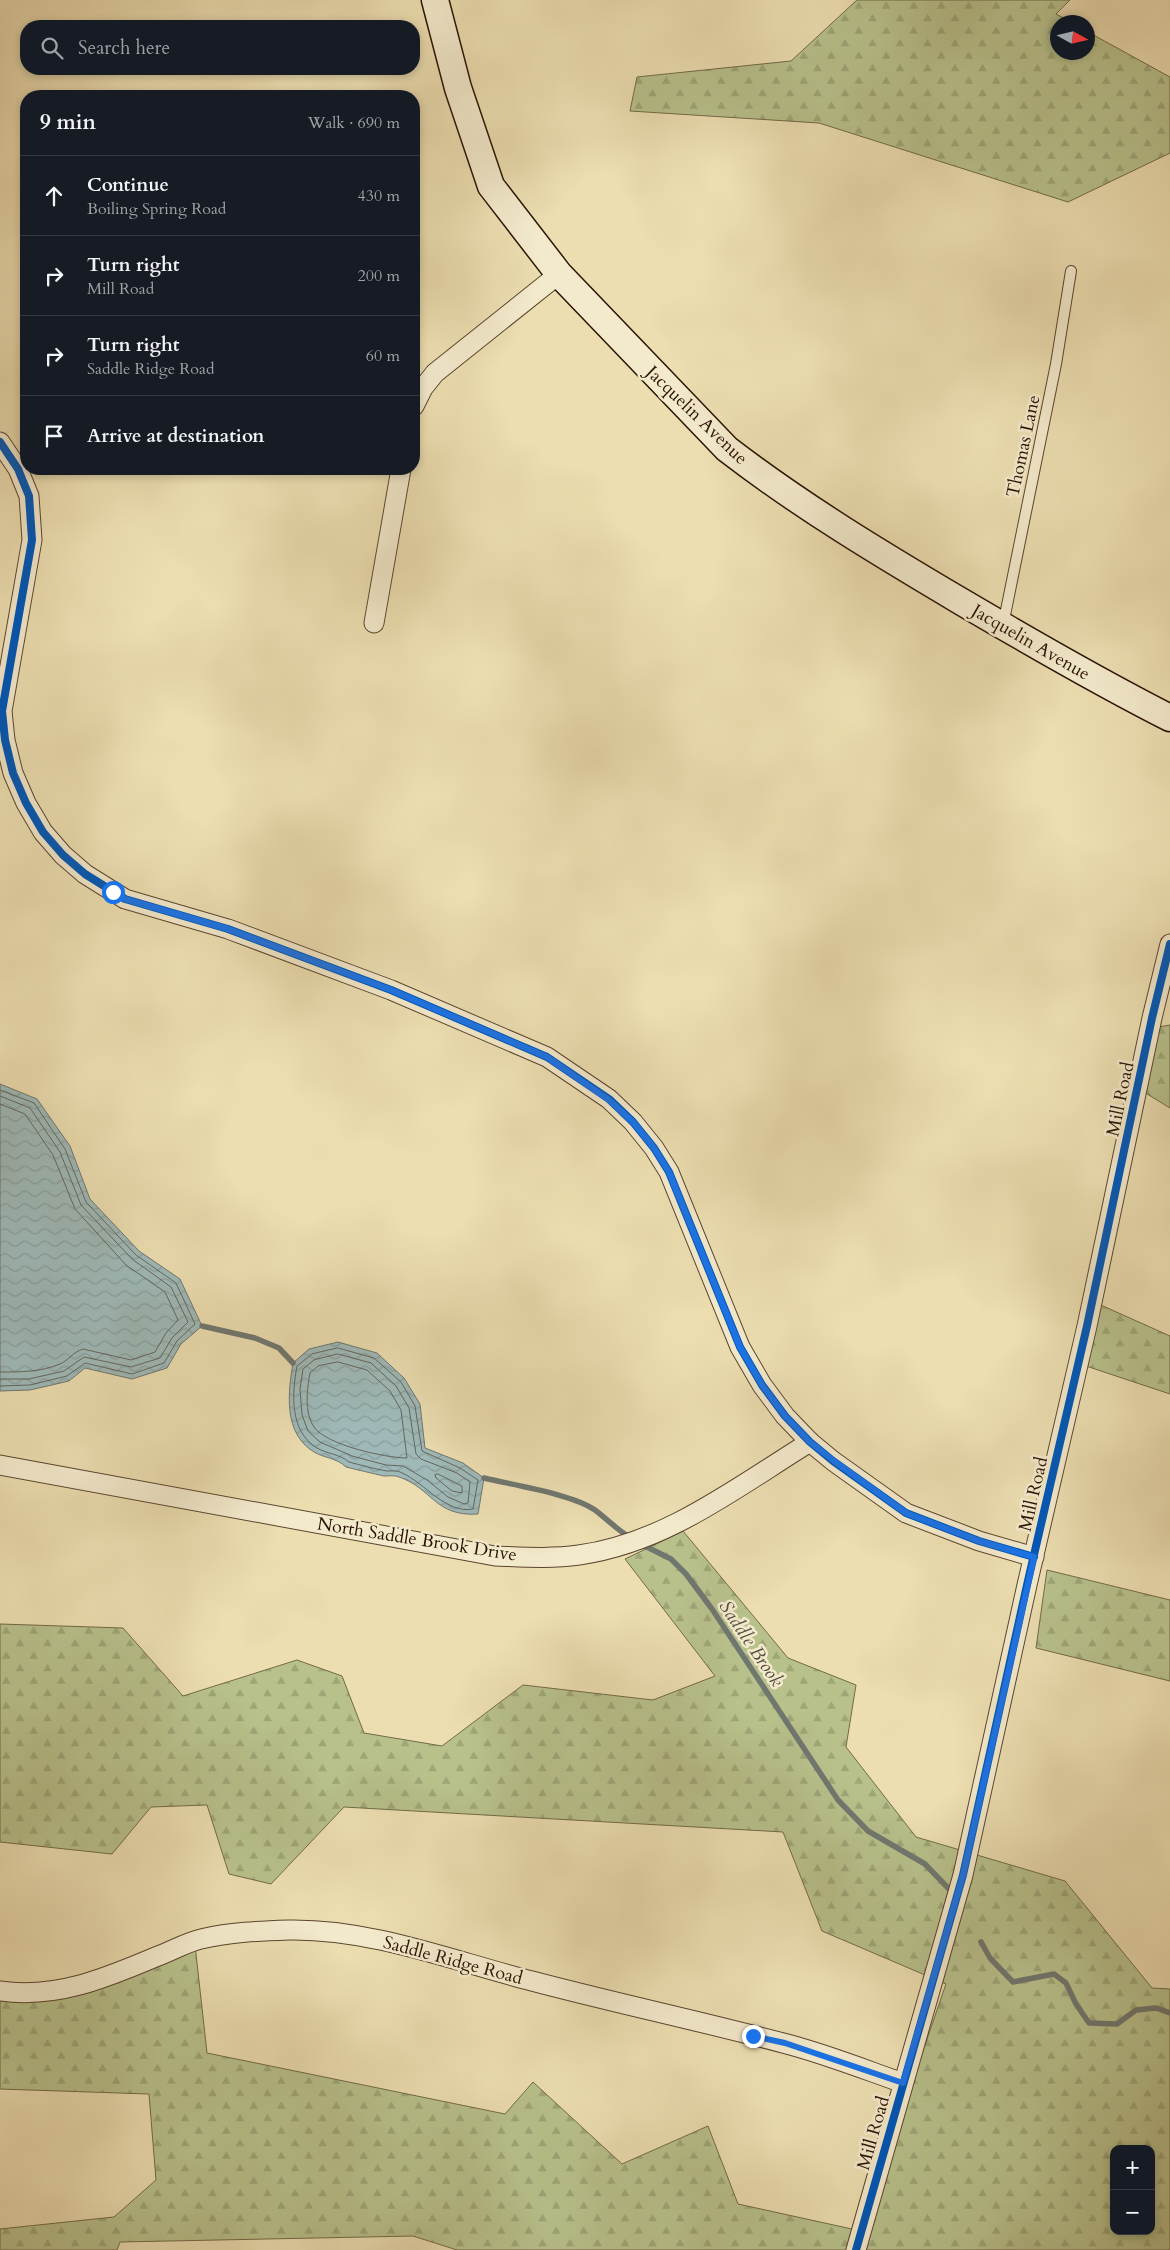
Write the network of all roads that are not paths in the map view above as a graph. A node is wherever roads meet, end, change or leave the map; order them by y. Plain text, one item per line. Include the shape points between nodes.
1 (436, 0) edge
2 (1071, 271) dead end
3 (559, 274) junction
4 (420, 394) edge
5 (0, 442) edge
6 (20, 474) edge
7 (20, 475) edge
8 (400, 475) edge
9 (374, 623) dead end
10 (1003, 626) junction
11 (1170, 718) edge
12 (1170, 944) edge
13 (810, 1442) junction
14 (0, 1465) edge
15 (1034, 1557) junction
16 (0, 1990) edge
17 (903, 2083) junction
18 (856, 2250) edge

1 - 3 main road, Jacquelin Avenue via 458,88 491,186
2 - 10 lane, Thomas Lane via 1054,374
3 - 4 street via 435,373
3 - 10 main road, Jacquelin Avenue via 727,449 828,521
5 - 6 street
7 - 13 street via 29,496 32,540 2,711 13,773 43,832 85,874 125,899 228,929 391,990 547,1057 609,1100 633,1122 669,1172 740,1347 762,1385
8 - 9 street
10 - 11 main road, Jacquelin Avenue via 1088,676
12 - 15 street, Mill Road
13 - 14 street, North Saddle Brook Drive via 689,1518 654,1535 600,1551 539,1558 495,1556
13 - 15 street via 906,1513 979,1541
15 - 17 street, Mill Road via 963,1875
16 - 17 street, Saddle Ridge Road via 46,1993 73,1988 102,1980 200,1939 246,1932 339,1933 384,1941 785,2043
17 - 18 street, Mill Road

